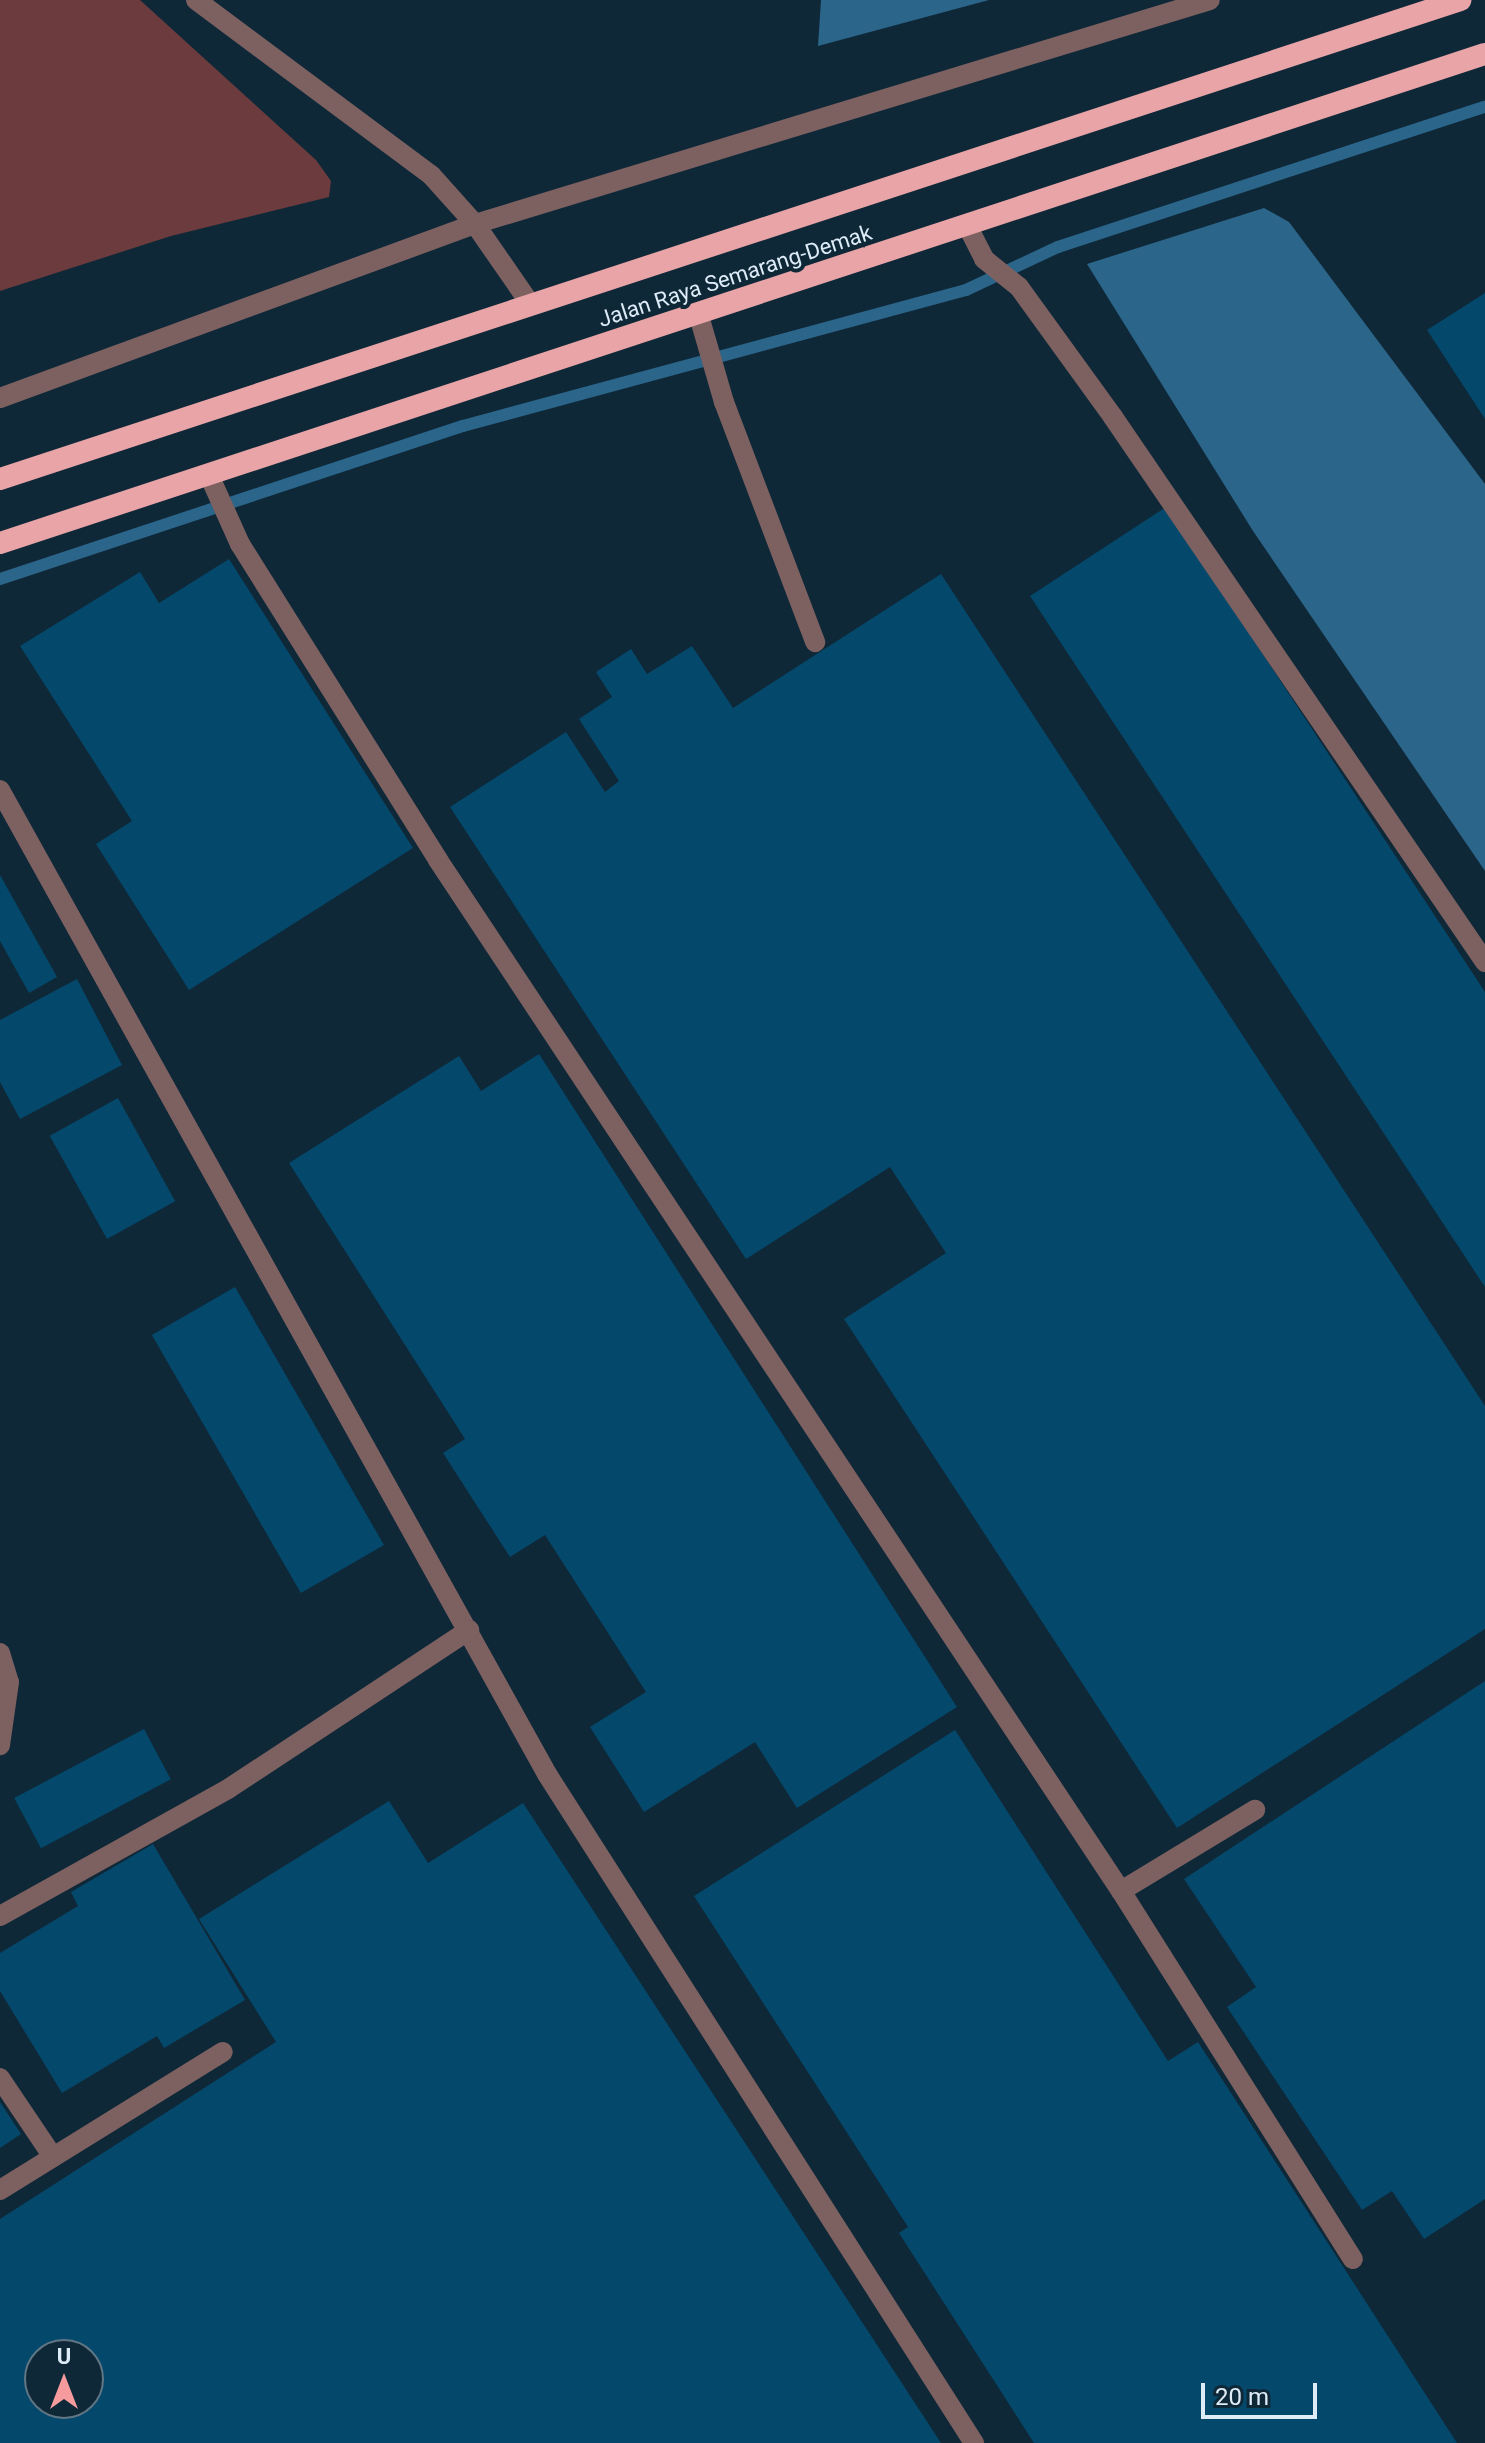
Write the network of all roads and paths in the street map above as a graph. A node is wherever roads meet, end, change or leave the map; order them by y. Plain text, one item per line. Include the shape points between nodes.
1 (196, 0) edge
2 (1210, 0) edge
3 (1460, 0) edge
4 (1485, 54) edge
5 (475, 224) junction
6 (968, 227) junction
7 (531, 305) junction
8 (699, 316) junction
9 (0, 398) edge
10 (209, 475) junction
11 (0, 479) edge
12 (0, 543) edge
13 (815, 642) dead end
14 (0, 790) edge
15 (1485, 962) edge
16 (469, 1630) junction
17 (0, 1653) edge
18 (0, 1745) edge
19 (1255, 1810) dead end
20 (1121, 1891) junction
21 (0, 1916) edge
22 (223, 2052) dead end
23 (0, 2078) edge
24 (53, 2157) junction
25 (0, 2190) edge
26 (1353, 2259) dead end
27 (974, 2443) edge

1 - 5 street via 431,175
2 - 5 street
3 - 7 highway, Jalan Raya Semarang-Demak
4 - 6 highway, Jalan Raya Semarang-Demak
5 - 7 street
5 - 9 street
6 - 8 highway, Jalan Raya Semarang-Demak
6 - 15 street via 984,259 1019,287
7 - 11 highway, Jalan Raya Semarang-Demak
8 - 10 highway, Jalan Raya Semarang-Demak
8 - 13 street via 724,402
10 - 12 highway, Jalan Raya Semarang-Demak
10 - 20 street via 240,544 438,860
14 - 16 street
16 - 21 street via 228,1789
16 - 27 street via 547,1774
17 - 18 street via 9,1682
19 - 20 street
20 - 26 street
22 - 24 street
23 - 24 street
24 - 25 street

